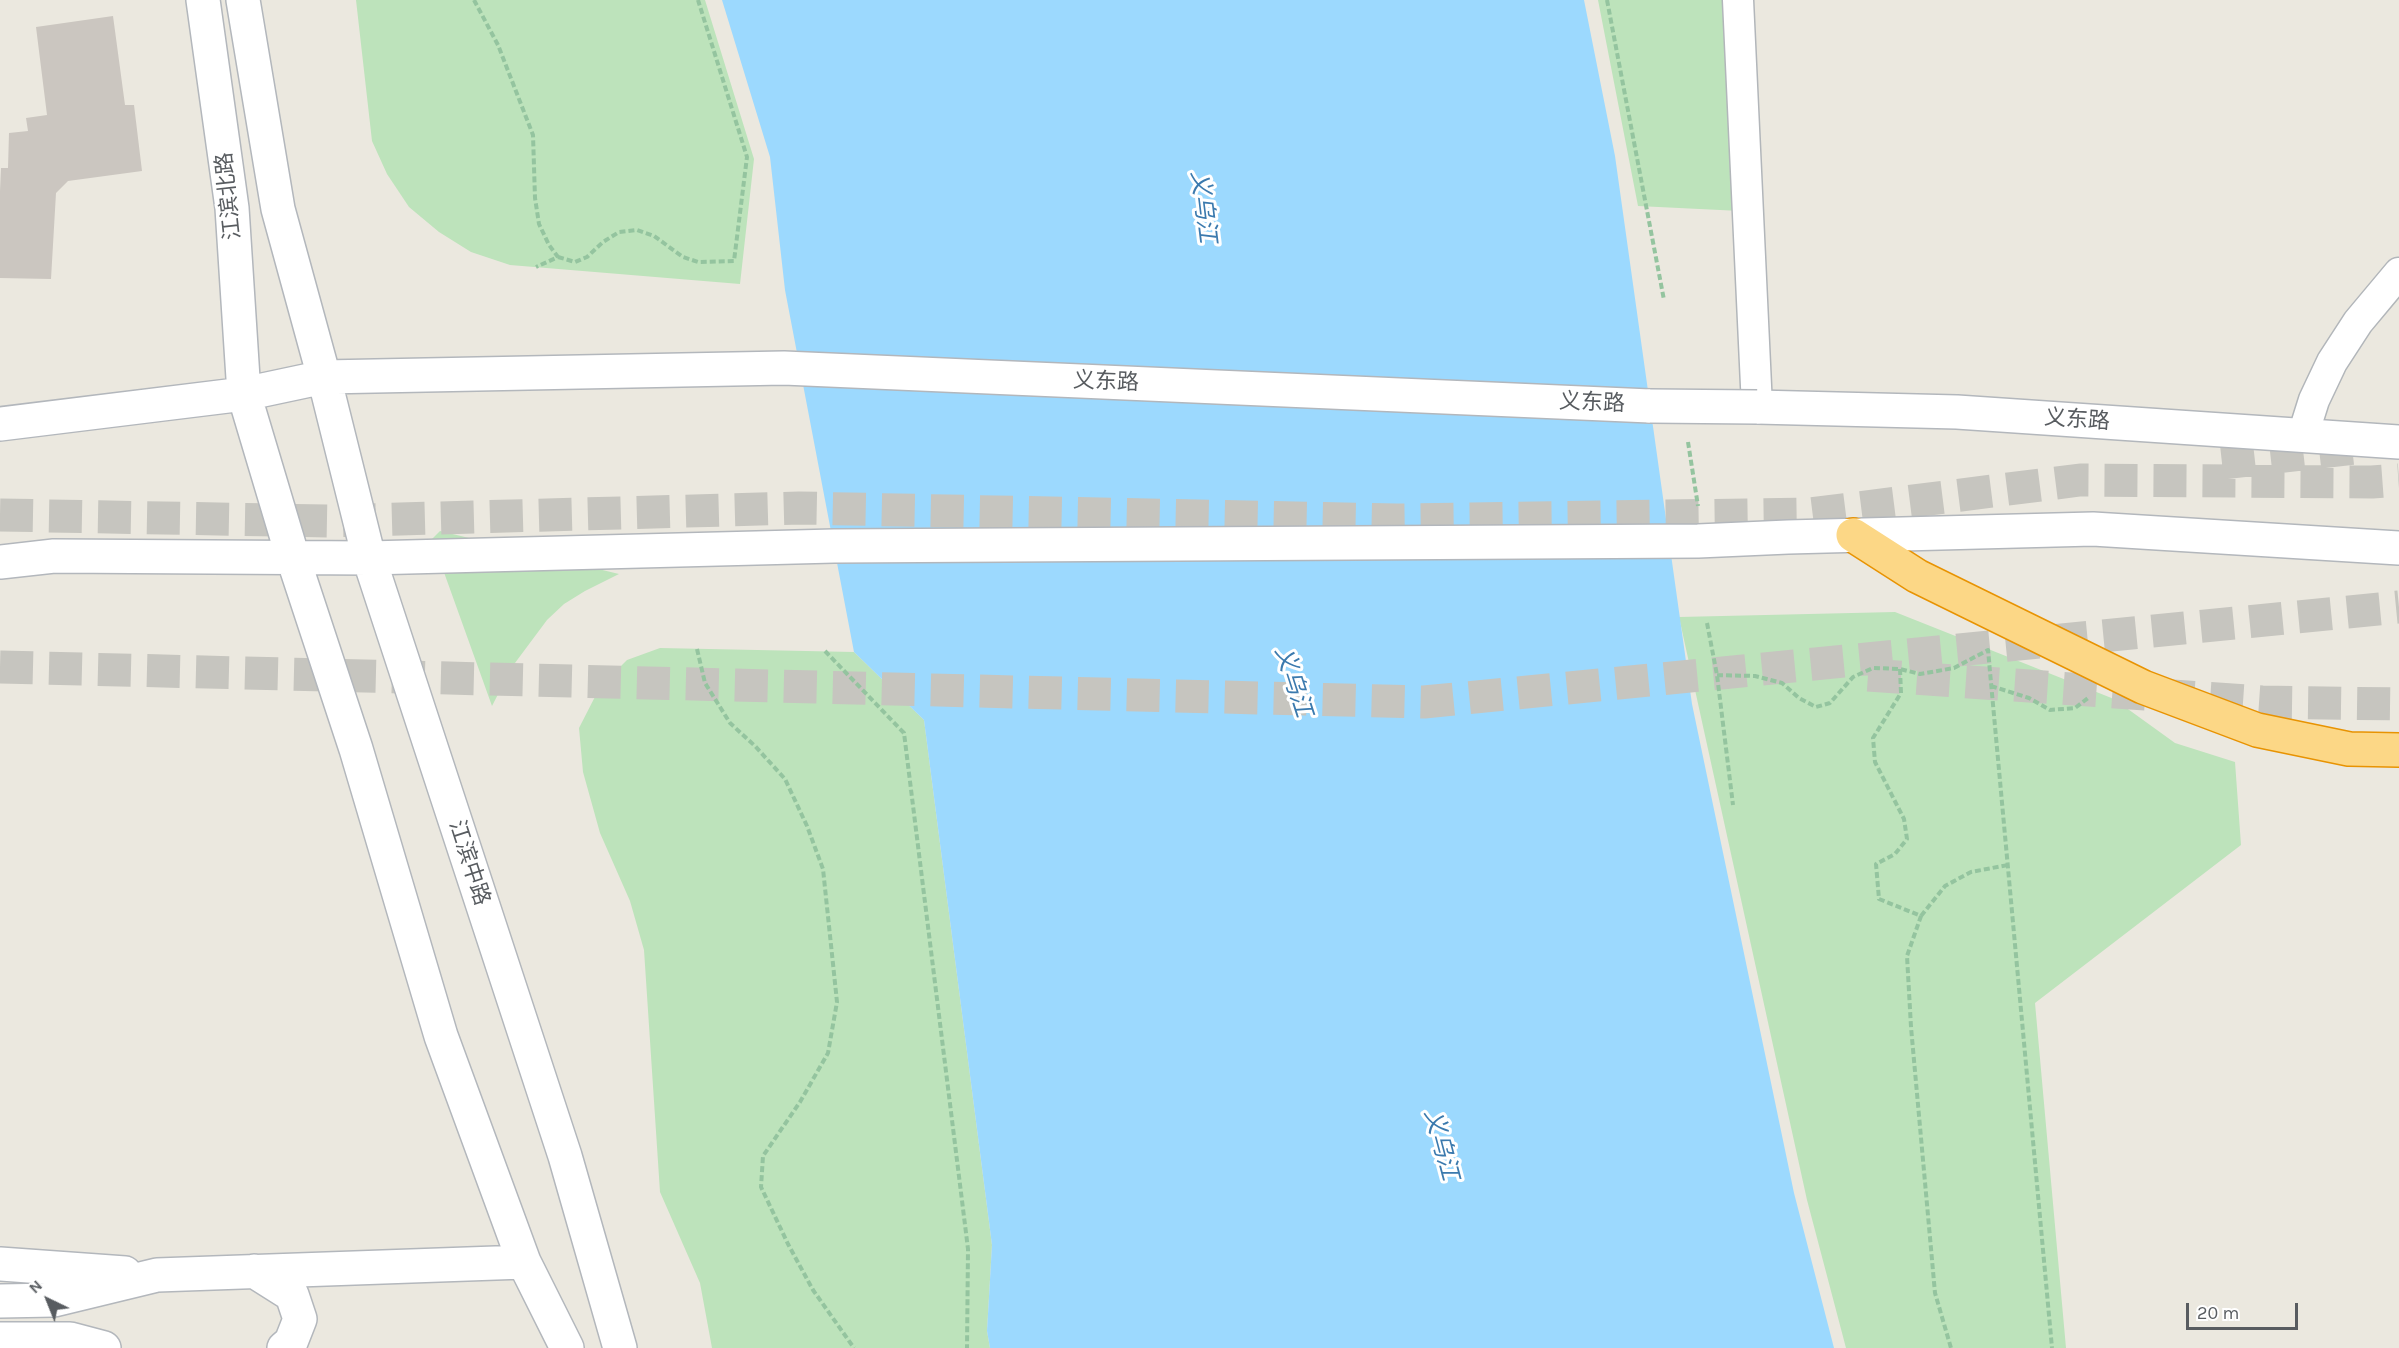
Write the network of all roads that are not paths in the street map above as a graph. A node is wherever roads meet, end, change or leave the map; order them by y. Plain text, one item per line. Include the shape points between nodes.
1 (203, 0) edge
2 (243, 0) edge
3 (1738, 0) edge
4 (2399, 273) edge
5 (324, 377) junction
6 (244, 394) junction
7 (1757, 407) junction
8 (0, 424) edge
9 (2303, 435) junction
10 (2399, 442) edge
11 (1853, 535) junction
12 (2399, 548) edge
13 (293, 558) junction
14 (369, 558) junction
15 (0, 562) edge
16 (2399, 750) edge
17 (525, 1262) junction
18 (0, 1264) edge
19 (254, 1271) junction
20 (157, 1275) junction
21 (0, 1301) edge
22 (0, 1339) edge
23 (104, 1348) edge
24 (284, 1348) edge
25 (567, 1348) edge
26 (620, 1348) edge

1 - 6 main road, 江滨北路 via 232,208
2 - 5 main road, 江滨北路 via 278,209
3 - 7 street
4 - 9 street via 2358,322 2332,362
5 - 6 main road, 义东路
5 - 7 main road, 义东路, bridge via 784,368 1650,406
5 - 14 main road, 江滨中路
6 - 8 main road, 义东路
6 - 13 main road
7 - 9 main road, 义东路 via 1957,412
9 - 10 main road, 义东路
11 - 12 main road via 2093,529
11 - 14 main road via 1698,541 834,546
11 - 16 highway via 1917,576 2143,687 2257,730 2349,748
13 - 14 main road
13 - 15 main road via 54,556
13 - 17 main road via 356,749 441,1036
14 - 26 main road, 江滨中路 via 565,1156
17 - 19 main road
17 - 25 main road
18 - 20 main road
19 - 20 main road
19 - 24 main road via 292,1296 300,1319 291,1342
20 - 21 main road via 54,1300
22 - 23 main road via 70,1339

